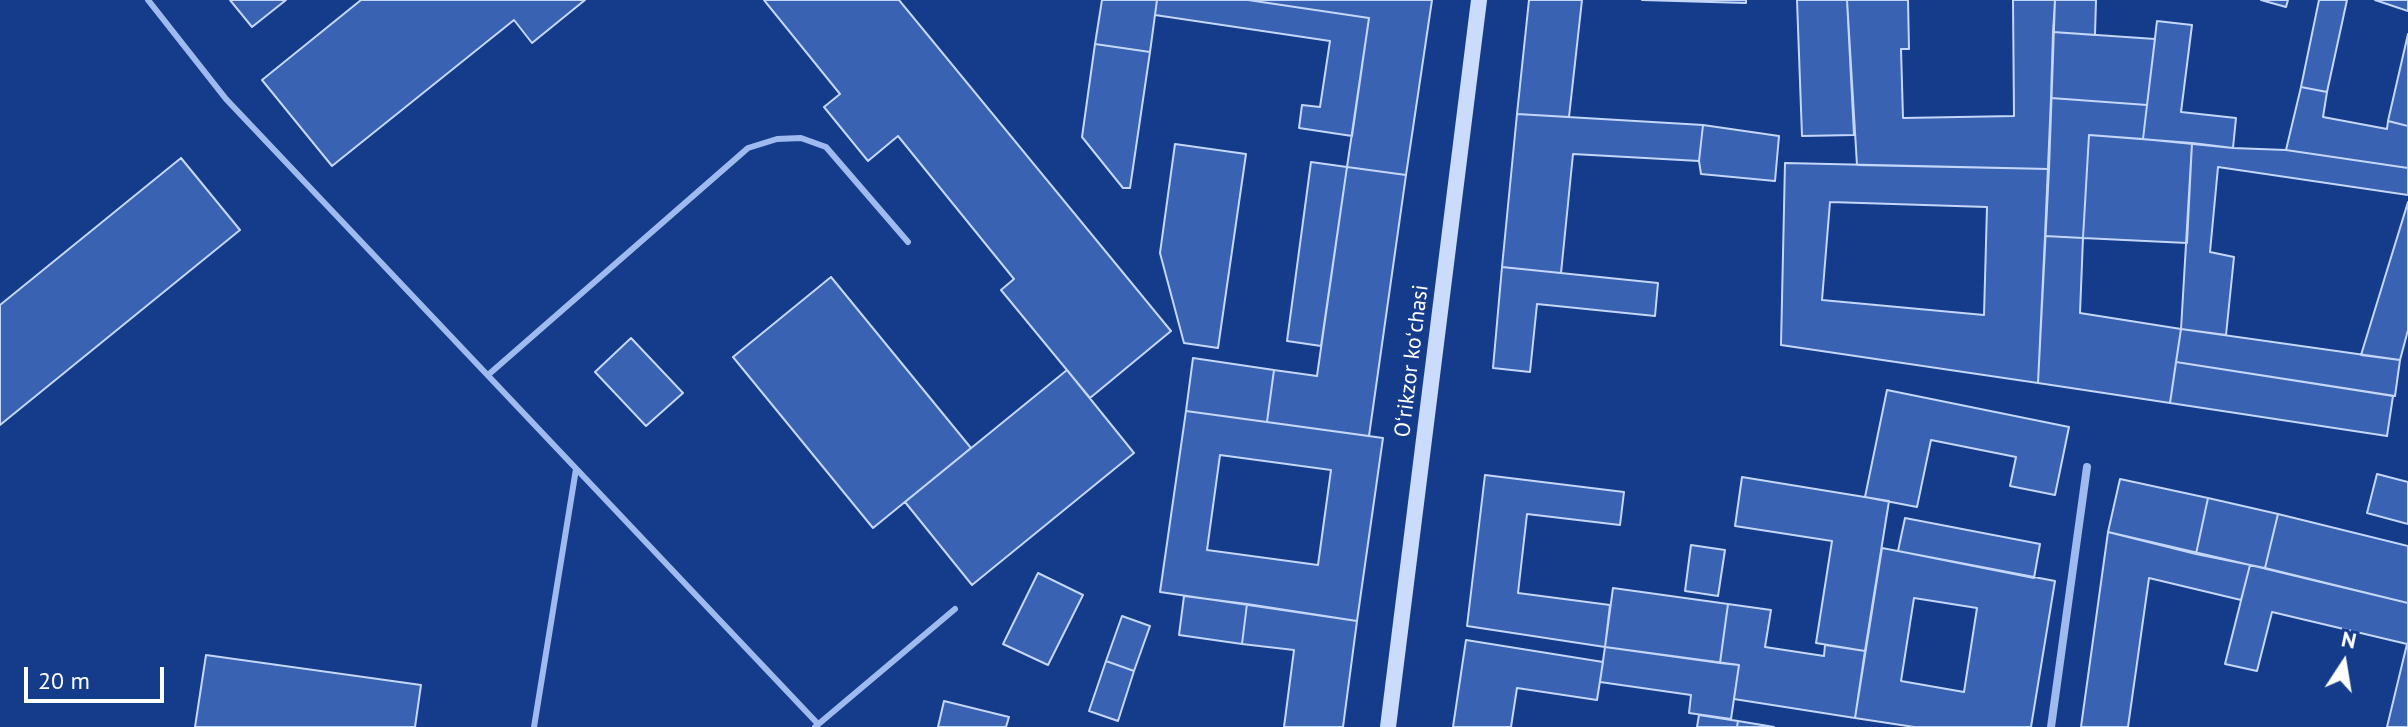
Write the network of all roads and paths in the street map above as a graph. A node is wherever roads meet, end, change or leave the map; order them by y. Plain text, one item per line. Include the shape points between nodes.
1 (148, 0) edge
2 (1479, 0) edge
3 (908, 242) dead end
4 (488, 375) junction
5 (2087, 467) dead end
6 (576, 469) junction
7 (955, 609) dead end
8 (817, 726) edge
9 (534, 727) edge
10 (1388, 727) edge
11 (2051, 727) edge

1 - 4 lane via 226,99
2 - 10 main road, Oʻrikzor koʻchasi
3 - 4 lane via 826,147 801,138 748,148
4 - 6 lane
5 - 11 street
6 - 8 lane
6 - 9 lane
7 - 8 lane

